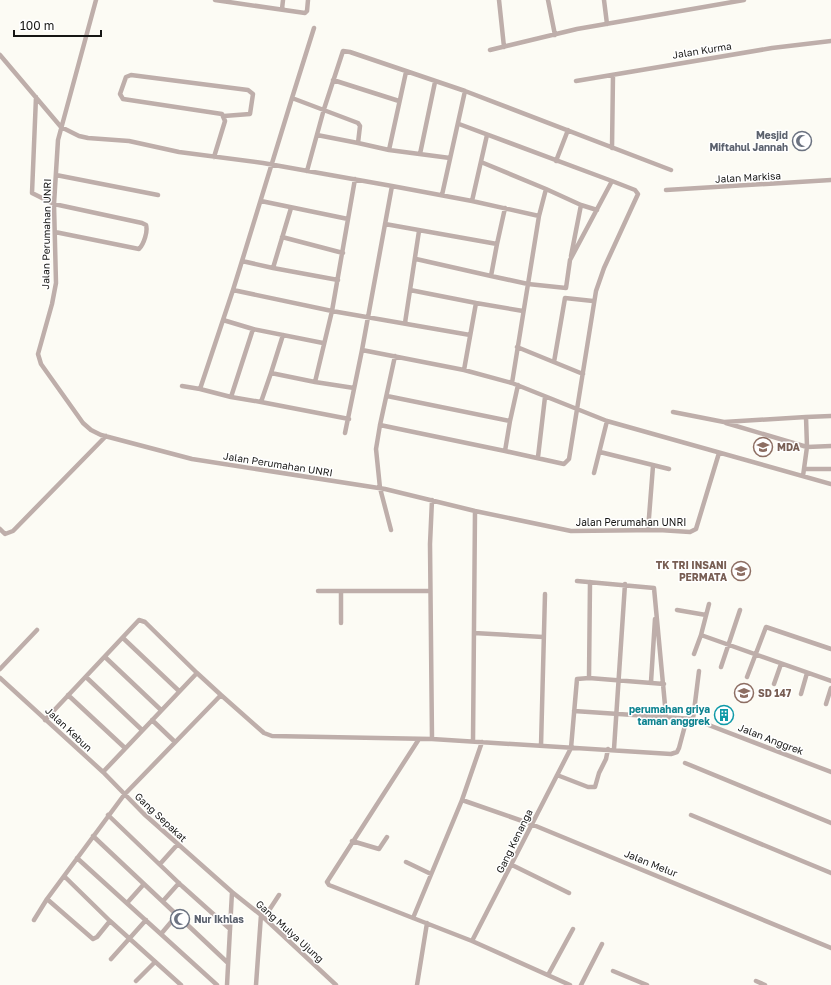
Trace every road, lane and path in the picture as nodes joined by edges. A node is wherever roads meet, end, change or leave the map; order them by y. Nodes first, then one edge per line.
1 (96, 0) edge
2 (215, 0) edge
3 (283, 0) edge
4 (308, 0) edge
5 (499, 0) edge
6 (548, 0) edge
7 (604, 0) edge
8 (744, 0) edge
9 (282, 9) junction
10 (607, 24) junction
11 (314, 28) dead end
12 (555, 35) junction
13 (831, 41) edge
14 (504, 47) junction
15 (490, 50) dead end
16 (0, 55) edge
17 (406, 72) junction
18 (613, 75) junction
19 (333, 80) junction
20 (576, 80) dead end
21 (435, 82) junction
22 (465, 91) junction
23 (36, 97) junction
24 (292, 98) junction
25 (398, 101) junction
26 (324, 109) junction
27 (224, 116) junction
28 (459, 124) junction
29 (61, 127) junction
30 (568, 130) junction
31 (317, 134) junction
32 (487, 135) junction
33 (358, 143) junction
34 (612, 148) junction
35 (389, 150) junction
36 (420, 154) junction
37 (214, 157) junction
38 (450, 158) junction
39 (556, 161) junction
40 (481, 162) junction
41 (272, 165) junction
42 (670, 170) dead end
43 (307, 171) junction
44 (56, 175) junction
45 (355, 179) junction
46 (831, 180) edge
47 (612, 181) junction
48 (392, 186) junction
49 (546, 189) junction
50 (666, 190) dead end
51 (158, 195) dead end
52 (442, 195) junction
53 (261, 201) junction
54 (472, 201) junction
55 (54, 204) junction
56 (581, 205) junction
57 (291, 208) junction
58 (505, 208) junction
59 (598, 210) junction
60 (540, 216) junction
61 (348, 219) junction
62 (385, 224) junction
63 (419, 231) junction
64 (56, 232) junction
65 (282, 237) junction
66 (497, 244) junction
67 (343, 253) junction
68 (416, 259) junction
69 (570, 260) junction
70 (242, 261) junction
71 (273, 268) junction
72 (492, 276) junction
73 (338, 280) junction
74 (528, 284) junction
75 (566, 288) junction
76 (233, 290) junction
77 (410, 290) junction
78 (565, 298) junction
79 (593, 301) junction
80 (476, 303) junction
81 (332, 311) junction
82 (523, 311) junction
83 (368, 317) junction
84 (223, 320) junction
85 (405, 323) junction
86 (253, 329) junction
87 (283, 335) junction
88 (470, 335) junction
89 (323, 343) junction
90 (517, 347) junction
91 (362, 350) junction
92 (395, 356) junction
93 (554, 362) junction
94 (464, 370) junction
95 (271, 373) junction
96 (583, 374) junction
97 (315, 382) junction
98 (512, 383) junction
99 (518, 385) junction
100 (182, 386) dead end
101 (354, 388) junction
102 (200, 389) junction
103 (387, 396) junction
104 (231, 397) junction
105 (545, 397) junction
106 (261, 402) junction
107 (576, 409) junction
108 (673, 412) dead end
109 (831, 416) edge
110 (806, 417) junction
111 (349, 420) junction
112 (510, 421) junction
113 (606, 421) junction
114 (724, 422) junction
115 (380, 425) junction
116 (345, 433) dead end
117 (106, 436) junction
118 (831, 446) edge
119 (807, 447) junction
120 (505, 451) junction
121 (600, 452) junction
122 (719, 453) junction
123 (538, 457) junction
124 (653, 466) junction
125 (668, 469) dead end
126 (804, 469) junction
127 (831, 469) edge
128 (594, 473) dead end
129 (803, 476) junction
130 (831, 484) edge
131 (380, 488) junction
132 (432, 500) junction
133 (475, 511) junction
134 (0, 529) edge
135 (391, 530) dead end
136 (648, 530) junction
137 (577, 581) dead end
138 (590, 582) junction
139 (625, 584) junction
140 (318, 591) dead end
141 (341, 591) junction
142 (430, 591) junction
143 (545, 594) dead end
144 (709, 604) dead end
145 (656, 609) junction
146 (677, 610) dead end
147 (740, 610) dead end
148 (706, 615) junction
149 (341, 623) dead end
150 (37, 630) dead end
151 (474, 633) junction
152 (701, 635) junction
153 (543, 637) junction
154 (123, 638) junction
155 (728, 646) junction
156 (831, 649) edge
157 (694, 654) dead end
158 (754, 655) junction
159 (105, 657) junction
160 (781, 664) junction
161 (721, 667) dead end
162 (0, 669) edge
163 (699, 671) dead end
164 (197, 673) junction
165 (807, 673) junction
166 (86, 677) junction
167 (747, 677) dead end
168 (0, 678) edge
169 (588, 678) junction
170 (618, 680) junction
171 (831, 681) edge
172 (651, 682) junction
173 (664, 684) junction
174 (774, 684) dead end
175 (831, 688) edge
176 (179, 691) junction
177 (801, 694) dead end
178 (68, 695) junction
179 (221, 695) junction
180 (826, 704) dead end
181 (161, 710) junction
182 (574, 711) junction
183 (617, 713) junction
184 (666, 716) junction
185 (687, 718) junction
186 (693, 719) junction
187 (45, 720) junction
188 (152, 720) junction
189 (142, 730) junction
190 (419, 739) junction
191 (432, 739) junction
192 (473, 741) junction
193 (175, 742) junction
194 (482, 742) junction
195 (541, 746) junction
196 (125, 748) junction
197 (571, 748) junction
198 (608, 749) junction
199 (614, 749) junction
200 (685, 763) dead end
201 (103, 772) junction
202 (831, 772) edge
203 (558, 775) junction
204 (124, 795) junction
205 (462, 800) junction
206 (108, 815) junction
207 (691, 815) dead end
208 (831, 823) edge
209 (532, 824) junction
210 (93, 836) junction
211 (387, 837) dead end
212 (352, 841) junction
213 (177, 845) junction
214 (77, 858) junction
215 (406, 862) dead end
216 (160, 864) junction
217 (512, 865) junction
218 (831, 873) edge
219 (431, 874) junction
220 (64, 876) junction
221 (179, 883) junction
222 (144, 884) junction
223 (232, 892) junction
224 (569, 893) dead end
225 (279, 895) dead end
226 (47, 899) junction
227 (162, 902) junction
228 (127, 903) junction
229 (178, 915) junction
230 (262, 917) junction
231 (413, 918) junction
232 (34, 920) dead end
233 (146, 920) junction
234 (110, 921) junction
235 (426, 923) junction
236 (230, 929) junction
237 (573, 929) dead end
238 (161, 934) junction
239 (130, 938) junction
240 (472, 941) junction
241 (602, 944) dead end
242 (831, 948) edge
243 (111, 959) dead end
244 (155, 962) junction
245 (228, 963) junction
246 (613, 971) dead end
247 (548, 976) junction
248 (136, 981) dead end
249 (756, 981) dead end
250 (564, 984) edge
251 (181, 985) edge
252 (217, 985) edge
253 (227, 985) edge
254 (256, 985) edge
255 (336, 985) edge
256 (418, 985) edge
257 (570, 985) edge
258 (581, 985) edge
259 (647, 985) edge
260 (765, 985) edge

1 - 29 street, Jalan Perumahan UNRI
2 - 9 street
3 - 9 street
4 - 9 street
5 - 14 street
6 - 12 street
7 - 10 street
8 - 10 street
10 - 12 street
11 - 24 street
12 - 14 street
13 - 18 street, Jalan Kurma
14 - 15 street
16 - 23 street
17 - 19 street
17 - 21 street
17 - 25 street
18 - 20 street, Jalan Kurma
18 - 34 street
19 - 25 street
19 - 26 street
21 - 22 street
21 - 36 street
22 - 28 street
22 - 30 street
23 - 29 street
23 - 55 street
24 - 26 street
24 - 41 street
25 - 35 street
26 - 31 street
26 - 33 street
27 - 27 street
27 - 37 street
28 - 32 street
28 - 38 street
29 - 37 street
29 - 44 street, Jalan Perumahan UNRI
30 - 34 street
30 - 39 street
31 - 33 street
31 - 43 street
32 - 39 street
32 - 40 street
33 - 35 street
34 - 42 street
35 - 36 street
36 - 38 street
37 - 41 street
38 - 52 street
39 - 47 street
40 - 49 street
40 - 54 street
41 - 43 street
41 - 53 street
43 - 45 street
44 - 51 street
44 - 55 street, Jalan Perumahan UNRI
45 - 48 street
45 - 61 street
46 - 50 street, Jalan Markisa
47 - 59 street
47 - 79 street
48 - 52 street
48 - 62 street
49 - 56 street
49 - 60 street
52 - 54 street
53 - 57 street
53 - 70 street
54 - 58 street
55 - 64 street, Jalan Perumahan UNRI
55 - 64 street
56 - 59 street
56 - 69 street
57 - 61 street
57 - 65 street
58 - 60 street
58 - 66 street
59 - 69 street
60 - 74 street
61 - 67 street
62 - 63 street
62 - 83 street
63 - 66 street
63 - 68 street
64 - 117 street, Jalan Perumahan UNRI
65 - 67 street
65 - 71 street
66 - 72 street
67 - 73 street
68 - 72 street
68 - 77 street
69 - 75 street
70 - 71 street
70 - 76 street
71 - 73 street
72 - 74 street
73 - 81 street
74 - 75 street
74 - 82 street
75 - 78 street
76 - 81 street
76 - 84 street
77 - 80 street
77 - 85 street
78 - 79 street
78 - 93 street
79 - 96 street
80 - 82 street
80 - 88 street
81 - 83 street
81 - 89 street
82 - 90 street
83 - 85 street
83 - 91 street
84 - 86 street
84 - 102 street
85 - 88 street
86 - 87 street
86 - 104 street
87 - 89 street
87 - 95 street
88 - 94 street
89 - 97 street
90 - 93 street
90 - 98 street
91 - 92 street
91 - 101 street
92 - 94 street
92 - 103 street
93 - 96 street
94 - 98 street
95 - 97 street
95 - 106 street
96 - 107 street
97 - 101 street
98 - 99 street
99 - 105 street
99 - 112 street
100 - 102 street
101 - 111 street
102 - 104 street
103 - 112 street
103 - 115 street
104 - 106 street
105 - 107 street
105 - 123 street
106 - 111 street
107 - 113 street
107 - 123 street
108 - 114 street
109 - 110 street
110 - 114 street
110 - 119 street
111 - 116 street
112 - 120 street
113 - 121 street
113 - 122 street
114 - 119 street
115 - 120 street
115 - 131 street
117 - 131 street, Jalan Perumahan UNRI
117 - 134 street
118 - 119 street
119 - 126 street
120 - 123 street
121 - 124 street
121 - 128 street
122 - 129 street
122 - 136 street, Jalan Perumahan UNRI
124 - 125 street
124 - 136 street
126 - 127 street
126 - 129 street
129 - 130 street
131 - 132 street, Jalan Perumahan UNRI
131 - 135 street
132 - 133 street, Jalan Perumahan UNRI
132 - 142 street
133 - 136 street, Jalan Perumahan UNRI
133 - 151 street
137 - 138 street
138 - 139 street
138 - 169 street
139 - 145 street
139 - 170 street
140 - 141 street
141 - 142 street
141 - 149 street
142 - 191 street
143 - 153 street
144 - 148 street
145 - 172 street
145 - 173 street
146 - 148 street
147 - 155 street
148 - 152 street
150 - 162 street
151 - 153 street
151 - 192 street
152 - 155 street
152 - 157 street
153 - 195 street
154 - 159 street
154 - 164 street
154 - 176 street
155 - 158 street
155 - 161 street
156 - 158 street
158 - 160 street
158 - 167 street
159 - 166 street
159 - 181 street
160 - 165 street
160 - 174 street
163 - 186 street
164 - 176 street
164 - 179 street
165 - 171 street
165 - 177 street
166 - 178 street
166 - 189 street
168 - 187 street, Jalan Kebun
169 - 170 street
169 - 182 street
170 - 172 street
170 - 183 street
172 - 173 street
173 - 184 street
175 - 180 street
176 - 181 street
178 - 187 street
178 - 196 street
179 - 190 street
179 - 193 street
181 - 188 street
182 - 183 street, Jalan Anggrek
182 - 197 street
183 - 184 street, Jalan Anggrek
183 - 199 street
184 - 185 street, Jalan Anggrek
185 - 186 street, Jalan Anggrek
185 - 199 street
186 - 202 street, Jalan Anggrek
187 - 201 street, Jalan Kebun
188 - 189 street
188 - 193 street
189 - 196 street
190 - 191 street
190 - 212 street
191 - 192 street
192 - 194 street
193 - 204 street
194 - 195 street
194 - 205 street
195 - 197 street
196 - 201 street
197 - 198 street
197 - 203 street, Gang Kenanga
198 - 199 street
198 - 203 street
200 - 208 street
201 - 204 street, Jalan Kebun
203 - 209 street, Gang Kenanga
204 - 206 street, Gang Sepakat
204 - 213 street, Gang Sepakat
205 - 209 street, Jalan Melur
205 - 219 street
206 - 210 street, Gang Sepakat
206 - 216 street
207 - 218 street
209 - 217 street, Gang Kenanga
209 - 242 street, Jalan Melur
210 - 214 street, Gang Sepakat
210 - 222 street
211 - 212 street
212 - 231 street
213 - 216 street
213 - 223 street, Gang Sepakat
214 - 220 street, Gang Sepakat
214 - 228 street
215 - 219 street
216 - 221 street
217 - 224 street
217 - 240 street, Gang Kenanga
219 - 231 street
220 - 226 street, Gang Sepakat
220 - 234 street
221 - 227 street
221 - 236 street
222 - 227 street
222 - 228 street
223 - 230 street, Gang Mulya Ujung
223 - 236 street
225 - 230 street
226 - 232 street, Gang Sepakat
226 - 234 street
227 - 229 street
228 - 233 street
229 - 238 street
229 - 245 street
230 - 254 street
230 - 255 street, Gang Mulya Ujung
231 - 235 street
233 - 238 street
233 - 239 street
234 - 239 street
235 - 240 street
235 - 256 street
236 - 245 street
237 - 247 street
238 - 252 street
239 - 243 street
239 - 244 street
240 - 247 street
241 - 258 street
244 - 248 street
244 - 251 street
245 - 253 street
246 - 259 street
247 - 250 street
249 - 260 street
250 - 257 street

